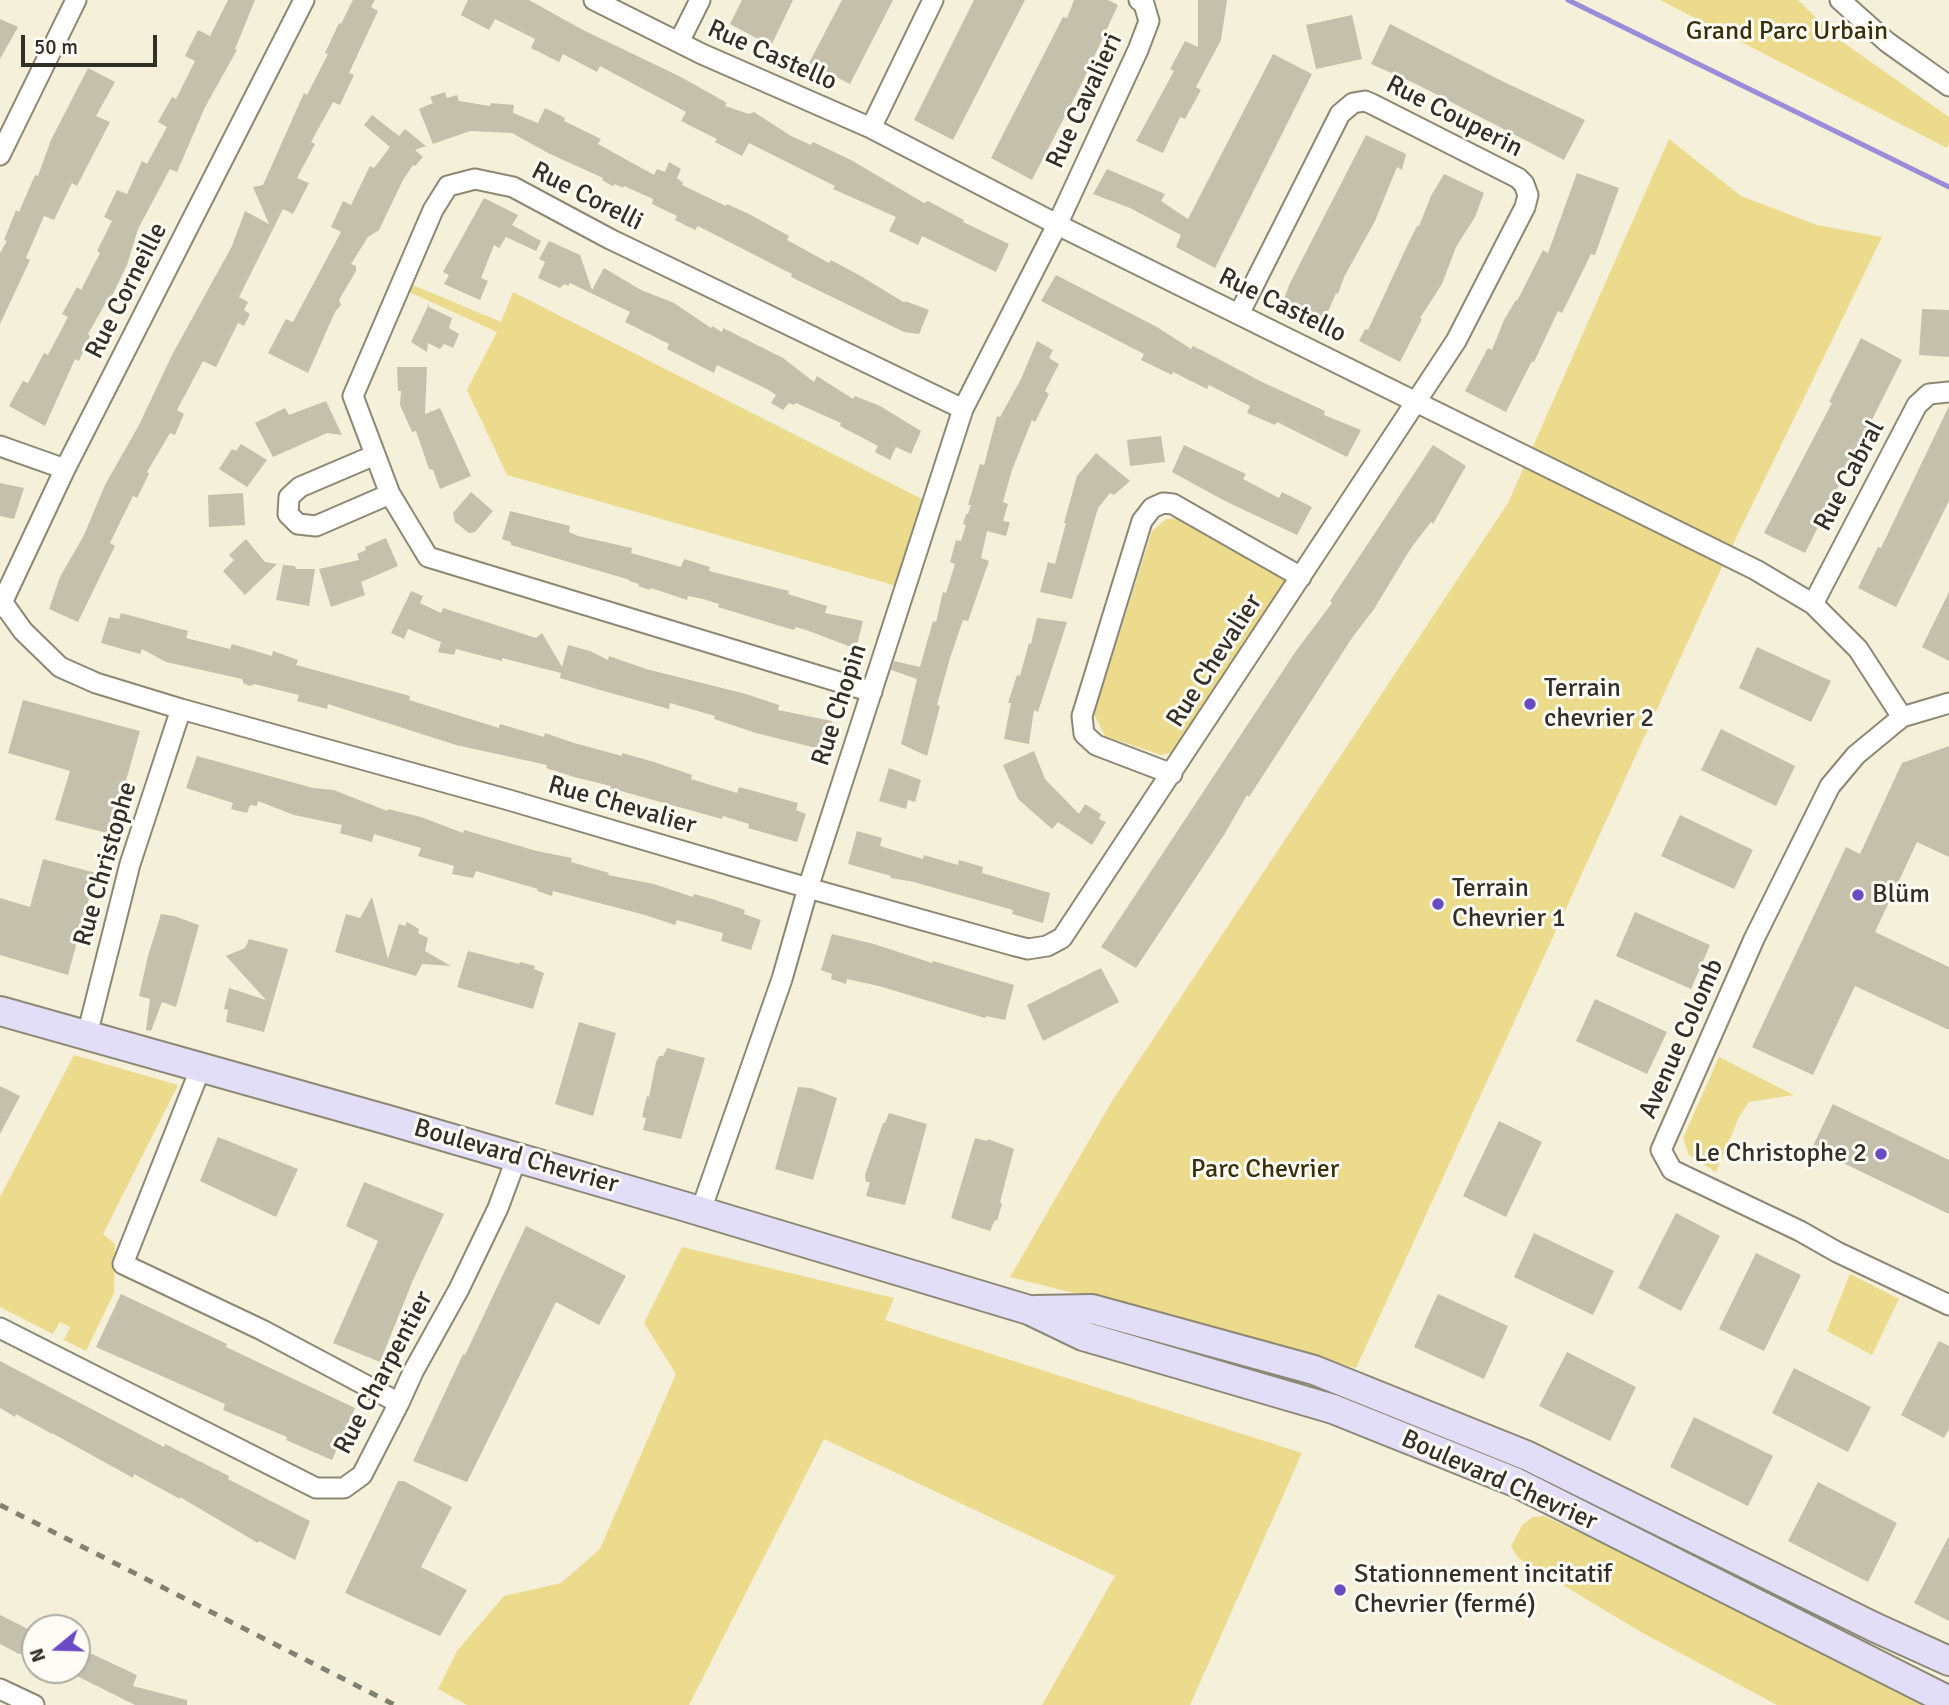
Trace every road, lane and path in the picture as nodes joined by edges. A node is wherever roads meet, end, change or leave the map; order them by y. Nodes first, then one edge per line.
1 (76, 0) edge
2 (304, 0) edge
3 (594, 0) edge
4 (700, 0) edge
5 (933, 0) edge
6 (1139, 0) edge
7 (1840, 0) edge
8 (679, 42) junction
9 (1949, 86) edge
10 (871, 128) junction
11 (0, 155) edge
12 (1057, 225) junction
13 (1240, 314) junction
14 (1949, 392) edge
15 (1415, 401) junction
16 (963, 409) junction
17 (0, 446) edge
18 (376, 455) junction
19 (65, 469) junction
20 (390, 494) junction
21 (1301, 577) junction
22 (1813, 604) junction
23 (2, 605) edge
24 (872, 692) junction
25 (1949, 703) edge
26 (181, 709) junction
27 (1902, 717) junction
28 (1172, 774) junction
29 (808, 888) junction
30 (0, 1011) edge
31 (87, 1035) junction
32 (201, 1067) junction
33 (517, 1157) junction
34 (700, 1213) junction
35 (1949, 1305) edge
36 (1029, 1310) junction
37 (0, 1328) edge
38 (399, 1403) junction
39 (1949, 1661) edge
40 (0, 1689) edge
41 (1949, 1701) edge
42 (34, 1705) edge

1 - 11 street
2 - 19 street, Rue Corneille
3 - 8 street, Rue Castello
4 - 8 street
5 - 10 street
6 - 12 street, Rue Cavalieri
7 - 9 street
8 - 10 street, Rue Castello
10 - 12 street, Rue Castello
12 - 13 street, Rue Castello
12 - 16 street, Rue Chopin
13 - 15 street, Rue Castello
13 - 15 street, Rue Couperin
14 - 22 street, Rue Cabral
15 - 21 street, Rue Chevalier
15 - 22 street, Rue Castello
16 - 18 street, Rue Corelli
16 - 24 street, Rue Chopin
17 - 19 street
18 - 20 street, Rue Corelli
18 - 20 street
19 - 23 street, Rue Corneille
20 - 24 street, Rue Corelli
21 - 28 street, Rue Chevalier
21 - 28 street, Rue Chevalier
22 - 27 street, Rue Castello
23 - 26 street, Rue Chevalier
24 - 29 street, Rue Chopin
25 - 27 street, Avenue Colomb
26 - 29 street, Rue Chevalier
26 - 31 street, Rue Christophe
27 - 35 street, Avenue Colomb
28 - 29 street, Rue Chevalier
29 - 34 street, Rue Chopin
30 - 31 street, Boulevard Chevrier
31 - 32 street, Boulevard Chevrier
32 - 33 street, Boulevard Chevrier
32 - 38 street
33 - 34 street, Boulevard Chevrier
33 - 38 street, Rue Charpentier
34 - 36 street, Boulevard Chevrier
36 - 39 street, Boulevard Chevrier
36 - 41 street, Boulevard Chevrier
37 - 38 street, Rue Charpentier
40 - 42 street

